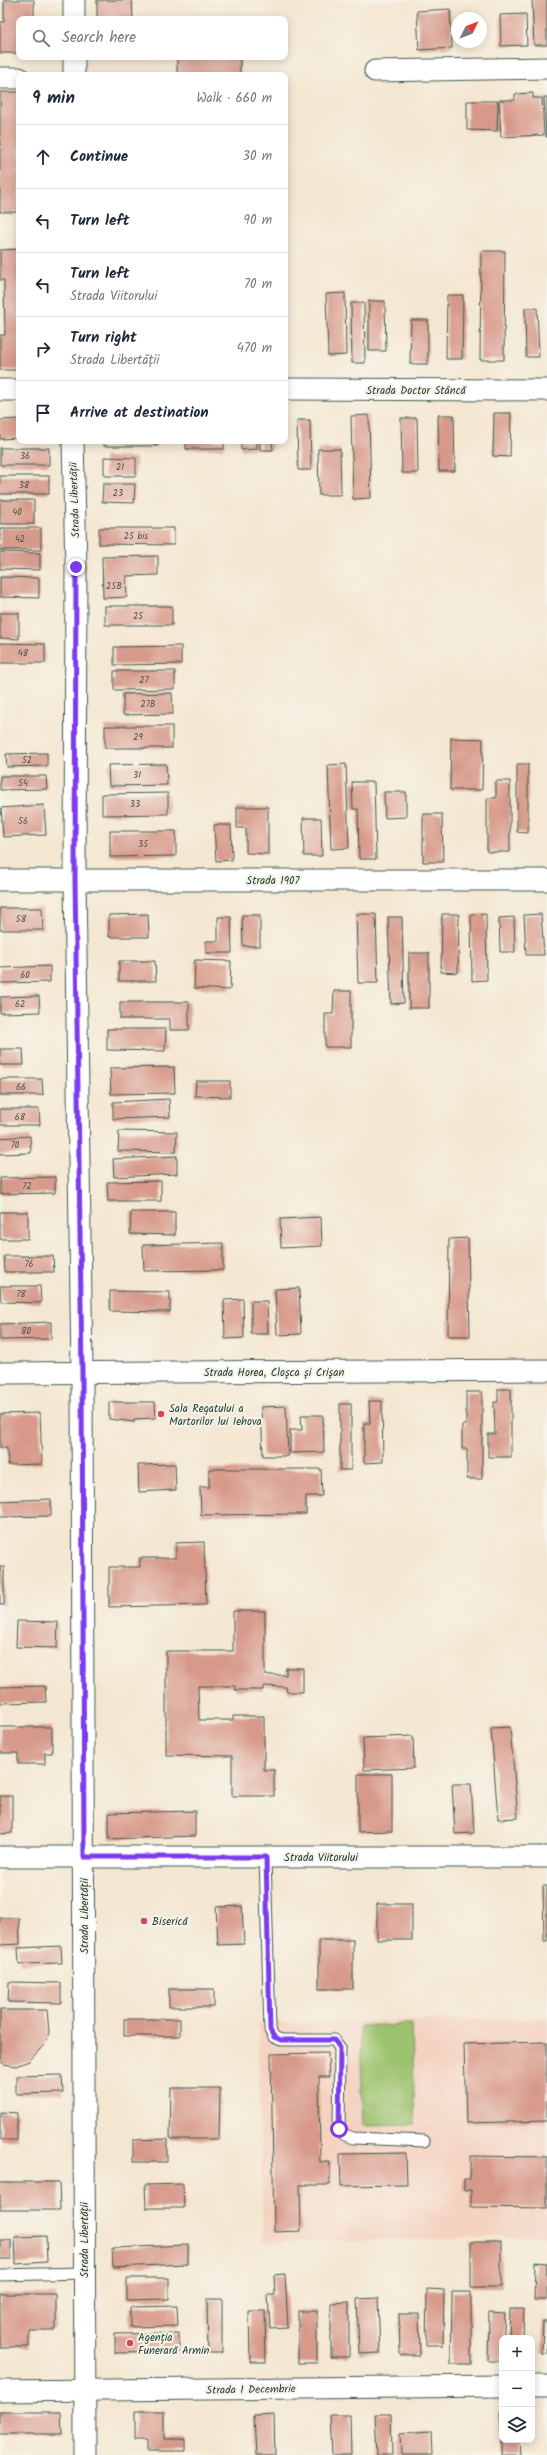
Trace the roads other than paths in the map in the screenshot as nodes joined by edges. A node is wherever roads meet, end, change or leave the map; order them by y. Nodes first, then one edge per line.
1 (74, 0) edge
2 (74, 16) edge
3 (74, 60) edge
4 (547, 68) edge
5 (375, 71) dead end
6 (74, 72) edge
7 (0, 78) edge
8 (16, 78) edge
9 (288, 389) edge
10 (0, 390) edge
11 (16, 390) edge
12 (547, 390) edge
13 (73, 444) edge
14 (0, 880) edge
15 (75, 880) junction
16 (547, 880) edge
17 (547, 1370) edge
18 (0, 1373) edge
19 (82, 1373) junction
20 (0, 1857) edge
21 (84, 1857) junction
22 (266, 1857) junction
23 (547, 1857) edge
24 (424, 2141) dead end
25 (84, 2273) junction
26 (0, 2275) edge
27 (499, 2386) edge
28 (535, 2386) edge
29 (547, 2386) edge
30 (85, 2390) junction
31 (0, 2391) edge
32 (85, 2455) edge

1 - 2 street
3 - 6 street
4 - 5 street
7 - 8 street
9 - 12 street, Strada Doctor Stâncă
10 - 11 street
13 - 15 street, Strada Libertății
14 - 15 street, Strada 1907
15 - 16 street, Strada 1907
15 - 19 street, Strada Libertății
17 - 19 street, Strada Horea, Cloşca şi Crişan
18 - 19 street, Strada Horea, Cloşca şi Crişan
19 - 21 street, Strada Libertății
20 - 21 street, Strada Viitorului
21 - 22 street, Strada Viitorului
21 - 25 street, Strada Libertății
22 - 23 street, Strada Viitorului
22 - 24 lane
25 - 26 lane
25 - 30 street, Strada Libertății
27 - 30 street, Strada 1 Decembrie
28 - 29 street
30 - 31 street, Strada 1 Decembrie
30 - 32 street, Strada Libertății

